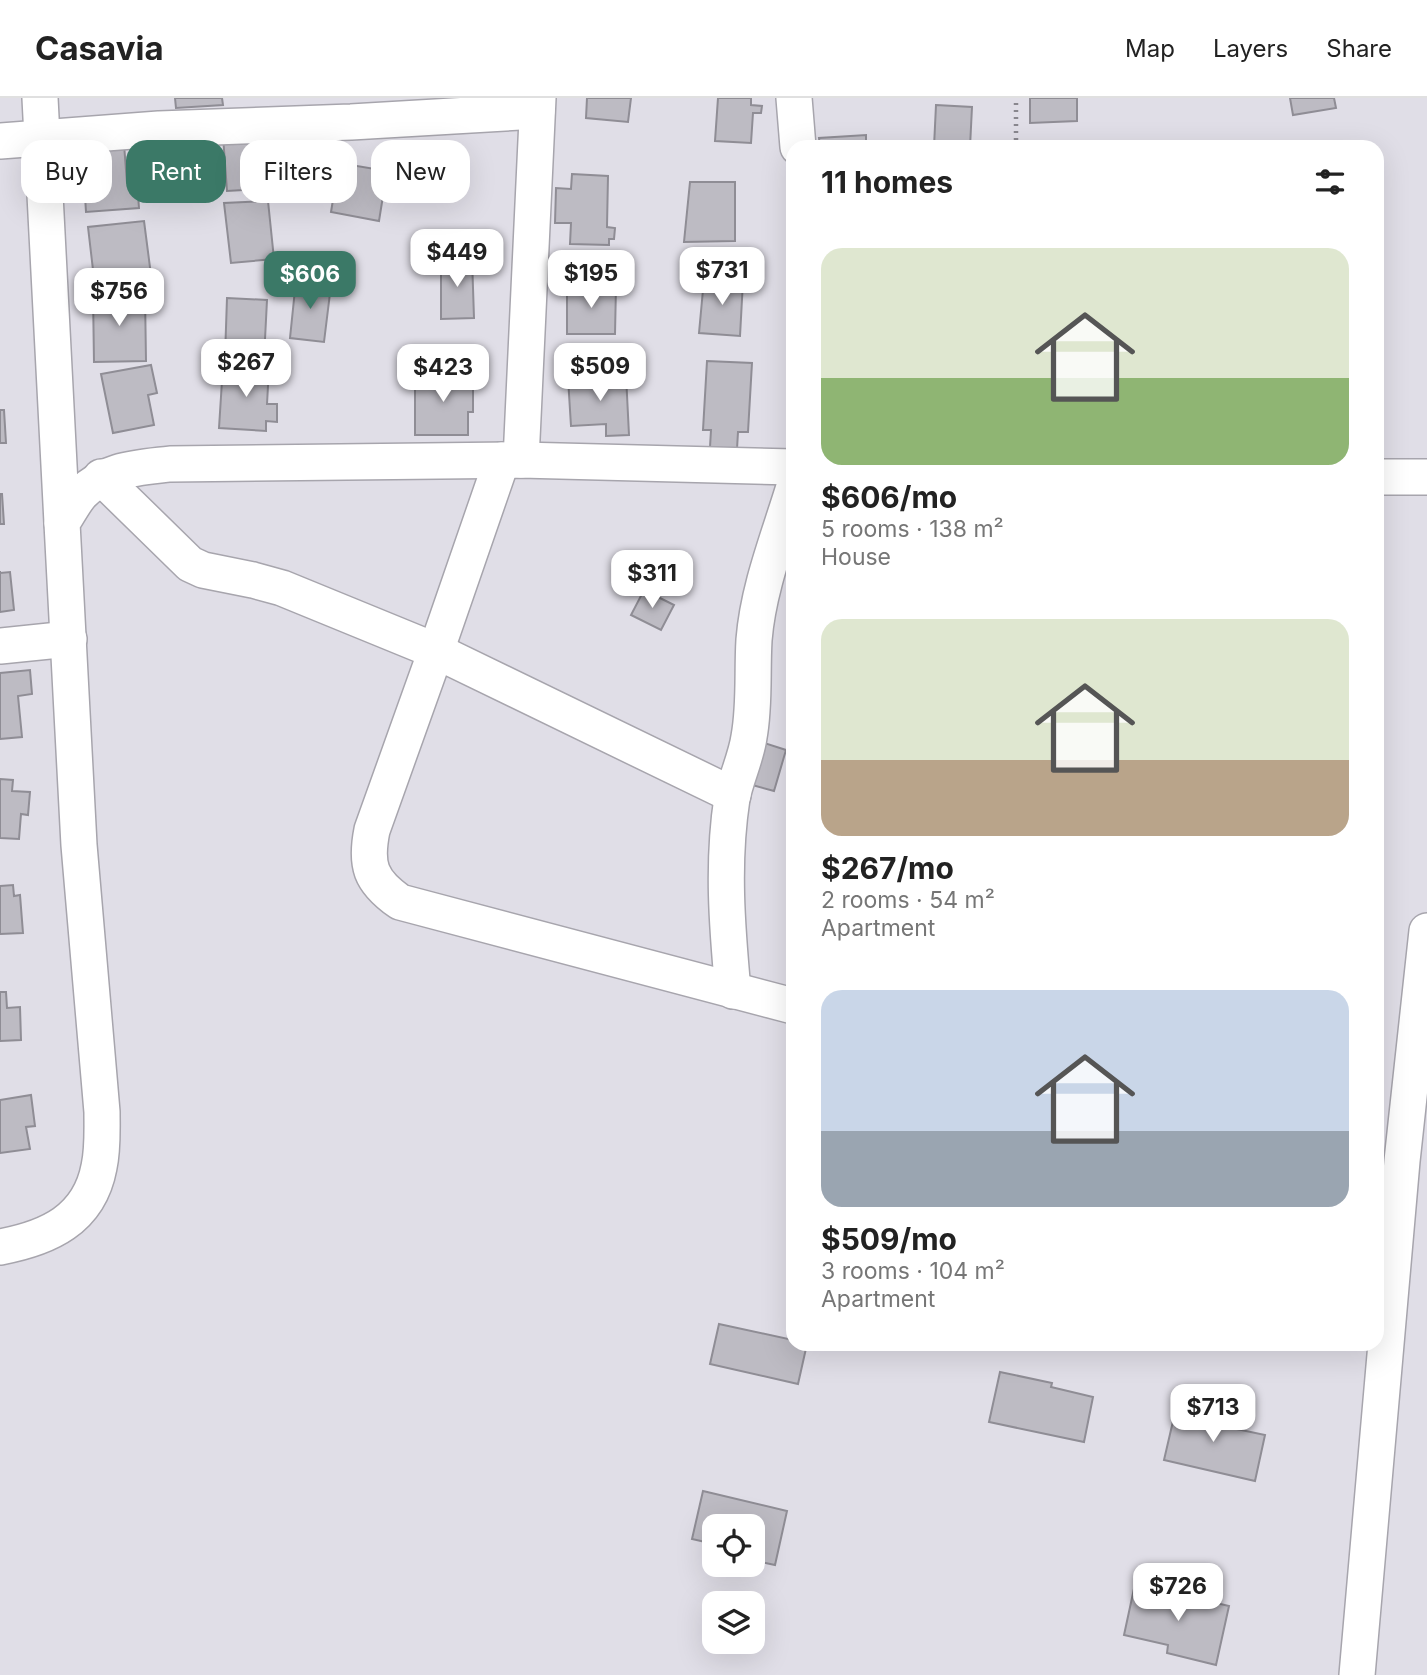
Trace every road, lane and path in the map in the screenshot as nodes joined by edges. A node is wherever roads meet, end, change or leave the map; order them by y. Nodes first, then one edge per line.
1 (40, 98) edge
2 (794, 98) edge
3 (1016, 98) edge
4 (538, 104) edge
5 (42, 138) junction
6 (797, 140) edge
7 (1016, 140) edge
8 (0, 141) edge
9 (511, 460) junction
10 (786, 467) edge
11 (101, 477) junction
12 (1384, 477) edge
13 (1427, 477) edge
14 (786, 514) edge
15 (62, 523) junction
16 (69, 639) junction
17 (0, 646) edge
18 (436, 651) junction
19 (733, 795) junction
20 (1427, 931) edge
21 (733, 991) junction
22 (786, 1004) edge
23 (1390, 1158) edge
24 (0, 1247) edge
25 (1384, 1252) edge
26 (1378, 1351) edge
27 (1357, 1675) edge

1 - 5 street
2 - 6 street
3 - 7 path
4 - 5 street
4 - 9 street
5 - 8 street
5 - 15 street
9 - 10 street
9 - 11 street
9 - 18 street
11 - 15 street
11 - 18 street
12 - 13 street
14 - 19 street
15 - 16 street
16 - 17 street
16 - 24 street
18 - 19 street
18 - 21 street
19 - 21 street
20 - 23 street
21 - 22 street
23 - 25 street
26 - 27 street

